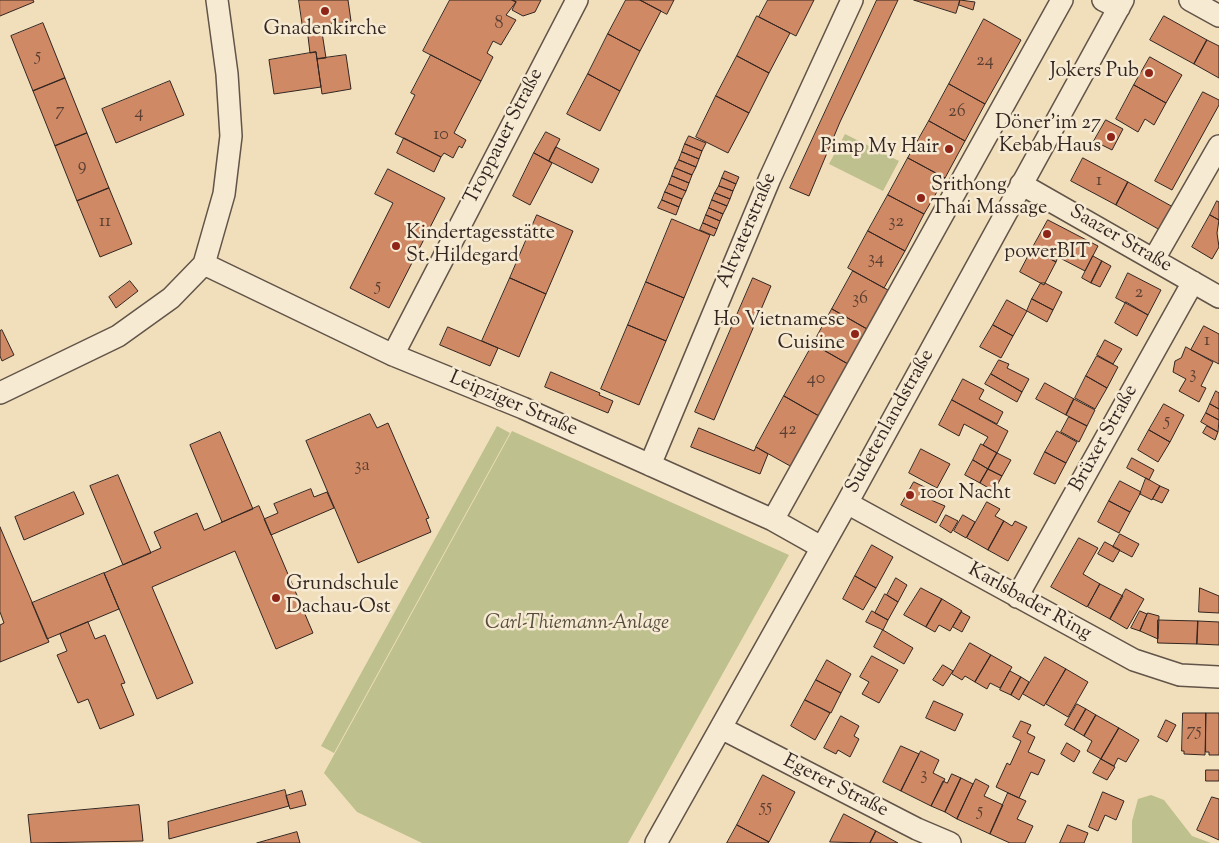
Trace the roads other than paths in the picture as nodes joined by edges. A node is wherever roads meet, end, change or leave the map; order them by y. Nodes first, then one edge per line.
1 (217, 0) edge
2 (577, 0) edge
3 (852, 0) edge
4 (1062, 0) edge
5 (1190, 0) edge
6 (1115, 3) edge
7 (1219, 16) edge
8 (1219, 146) edge
9 (1021, 184) junction
10 (1154, 259) junction
11 (204, 264) junction
12 (1192, 282) junction
13 (1219, 297) edge
14 (393, 355) junction
15 (0, 393) edge
16 (650, 465) junction
17 (847, 503) junction
18 (773, 520) junction
19 (821, 547) junction
20 (1017, 597) junction
21 (1219, 677) edge
22 (721, 728) junction
23 (656, 843) edge
24 (950, 843) edge

1 - 11 street
2 - 14 street, Troppauer Straße
3 - 16 street, Altvaterstraße
4 - 18 street
5 - 7 street
6 - 9 street, Sudetenlandstraße
8 - 10 street
9 - 10 street, Saazer Straße
9 - 17 street, Sudetenlandstraße
10 - 12 street, Saazer Straße
11 - 14 street, Leipziger Straße
11 - 15 street
12 - 13 street, Saazer Straße
12 - 20 street, Brüxer Straße
14 - 16 street, Leipziger Straße
16 - 18 street, Leipziger Straße
17 - 19 street, Sudetenlandstraße
17 - 20 street, Karlsbader Ring
18 - 19 street, Leipziger Straße
19 - 22 street, Sudetenlandstraße
20 - 21 street, Karlsbader Ring
22 - 23 street, Sudetenlandstraße
22 - 24 street, Egerer Straße

